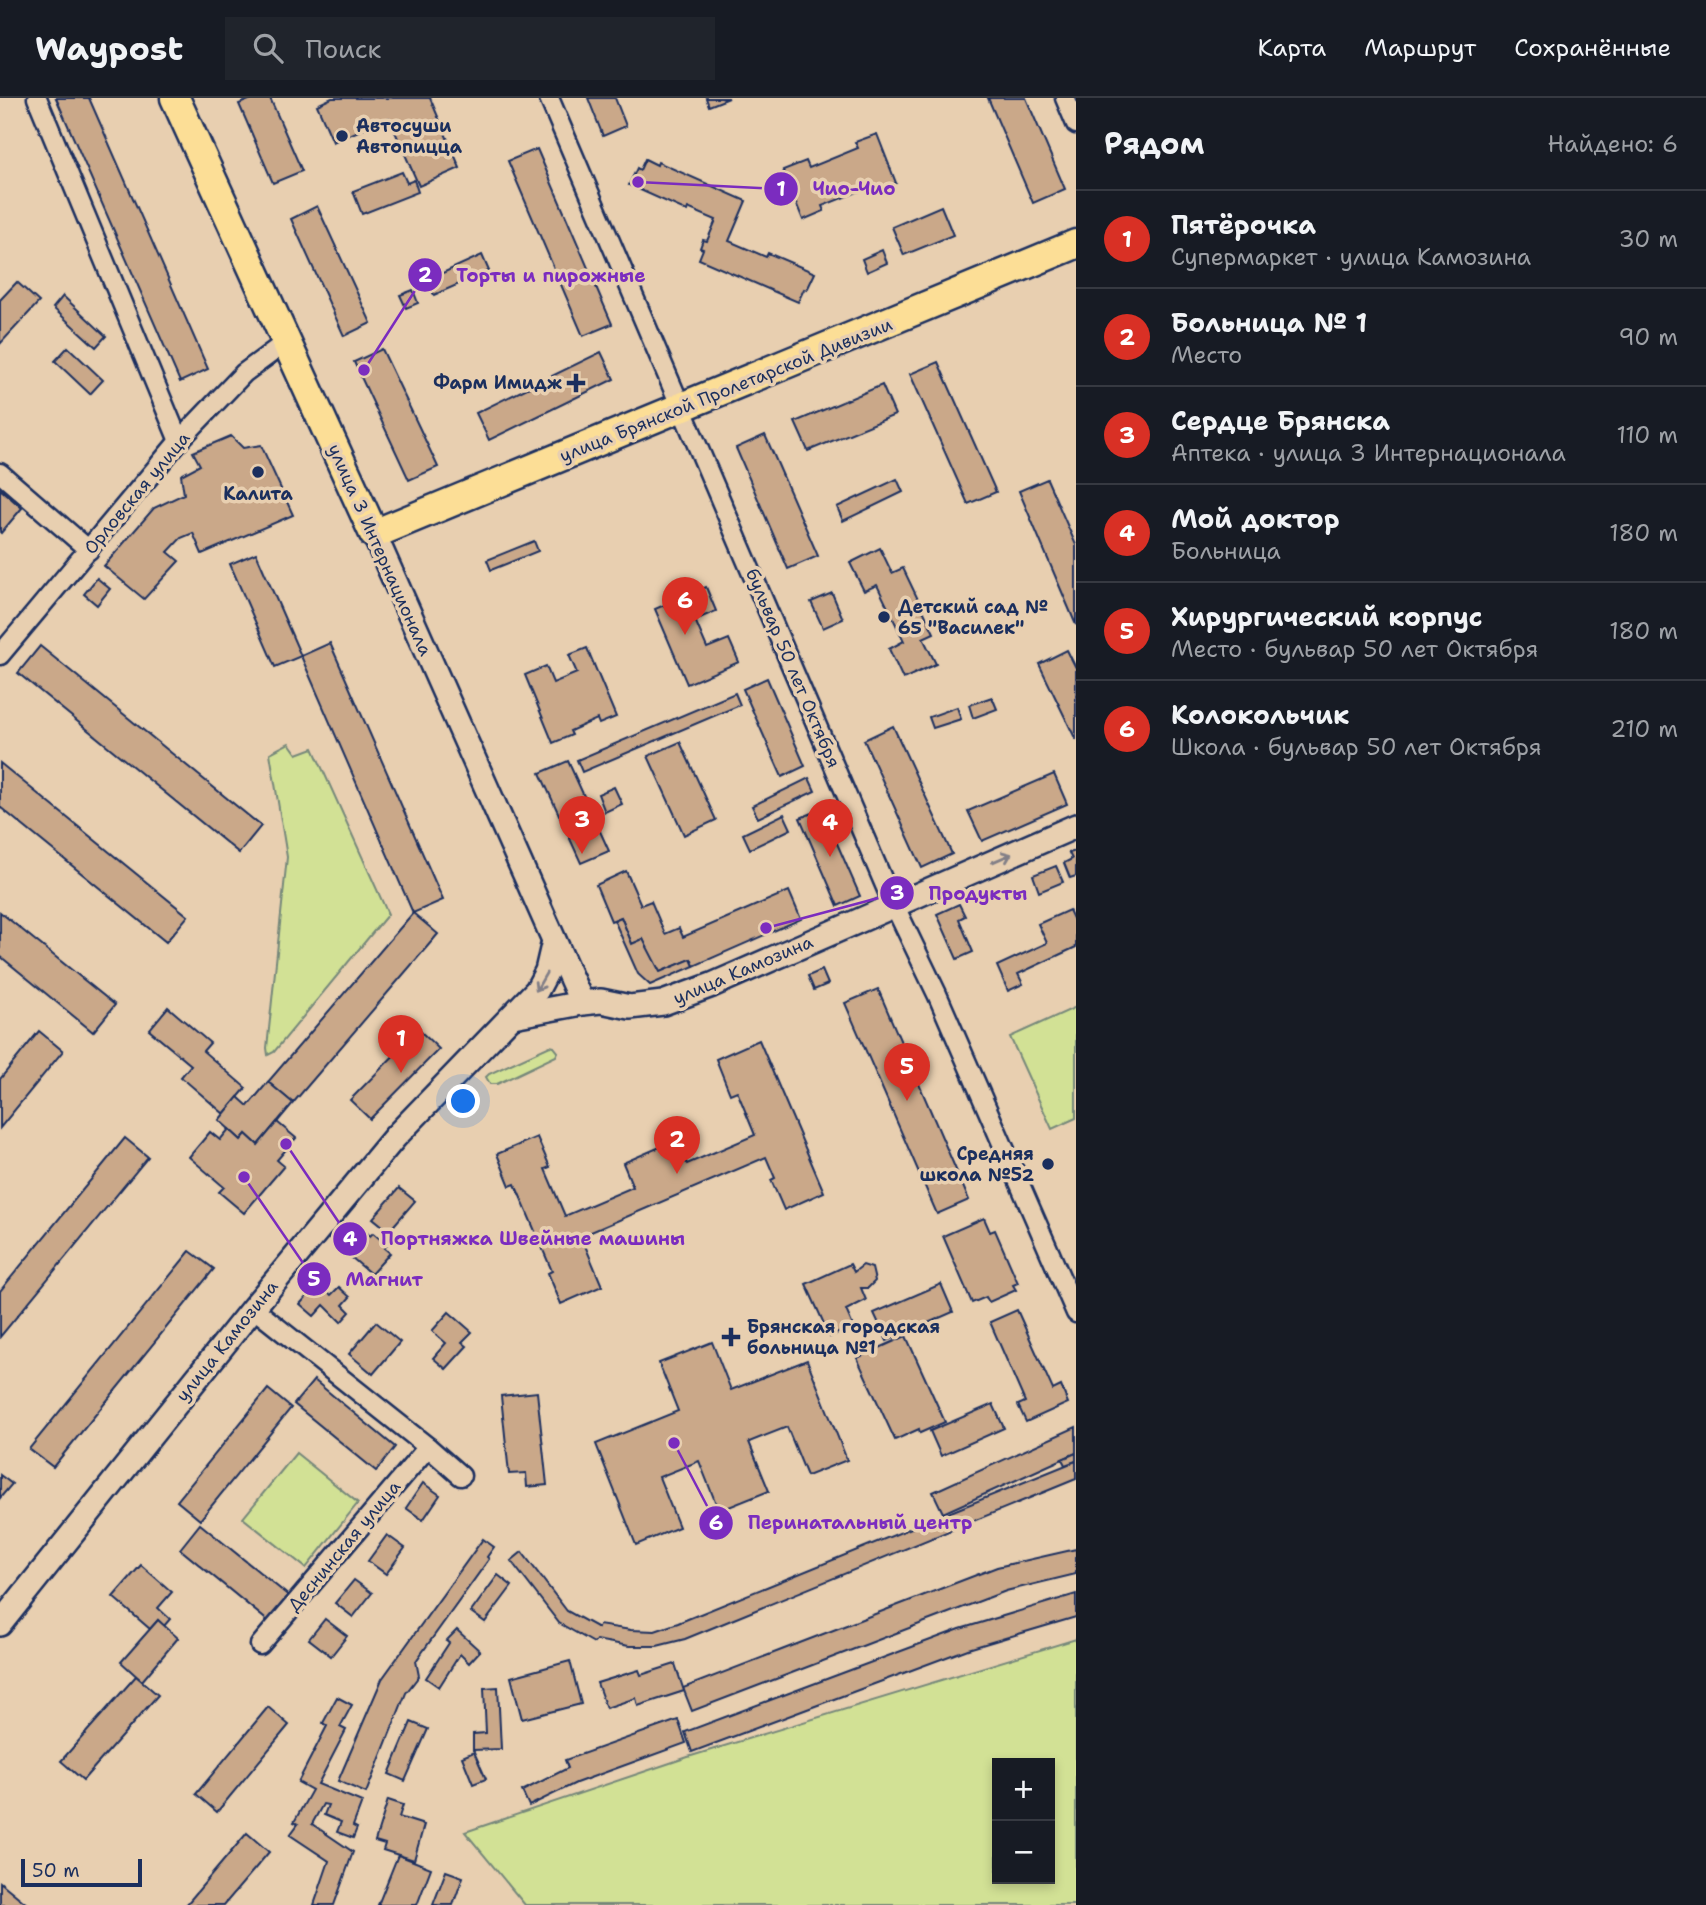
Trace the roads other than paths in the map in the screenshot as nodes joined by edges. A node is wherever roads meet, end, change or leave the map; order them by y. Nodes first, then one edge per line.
1 (37, 98) edge
2 (175, 98) edge
3 (549, 98) edge
4 (1065, 98) edge
5 (1076, 124) edge
6 (1076, 244) edge
7 (286, 342) junction
8 (682, 408) junction
9 (179, 442) junction
10 (0, 473) edge
11 (374, 534) junction
12 (89, 550) junction
13 (0, 655) edge
14 (1076, 826) edge
15 (894, 904) junction
16 (554, 941) junction
17 (582, 1003) junction
18 (513, 1016) junction
19 (253, 1308) junction
20 (1076, 1313) edge
21 (428, 1447) junction
22 (461, 1476) dead end
23 (0, 1625) edge
24 (260, 1645) dead end

1 - 9 street
2 - 7 main road, улица 3 Интернационала
3 - 8 street, бульвар 50 лет Октября
4 - 5 street
6 - 8 main road, улица Брянской Пролетарской Дивизии
7 - 9 street, Орловская улица
7 - 11 main road, улица 3 Интернационала
8 - 11 main road, улица Брянской Пролетарской Дивизии
8 - 15 street, бульвар 50 лет Октября
9 - 12 street, Орловская улица
10 - 12 street
11 - 16 street, улица 3 Интернационала
12 - 13 street, Орловская улица
15 -> 14 street, улица Камозина
15 - 17 street, улица Камозина
15 - 20 street, бульвар 50 лет Октября
16 - 17 street, улица 3 Интернационала
16 -> 18 street
17 - 18 street, улица Камозина
18 - 19 street, улица Камозина
19 - 21 street
19 - 23 street, улица Камозина
21 - 22 street
21 - 24 street, Деснинская улица

